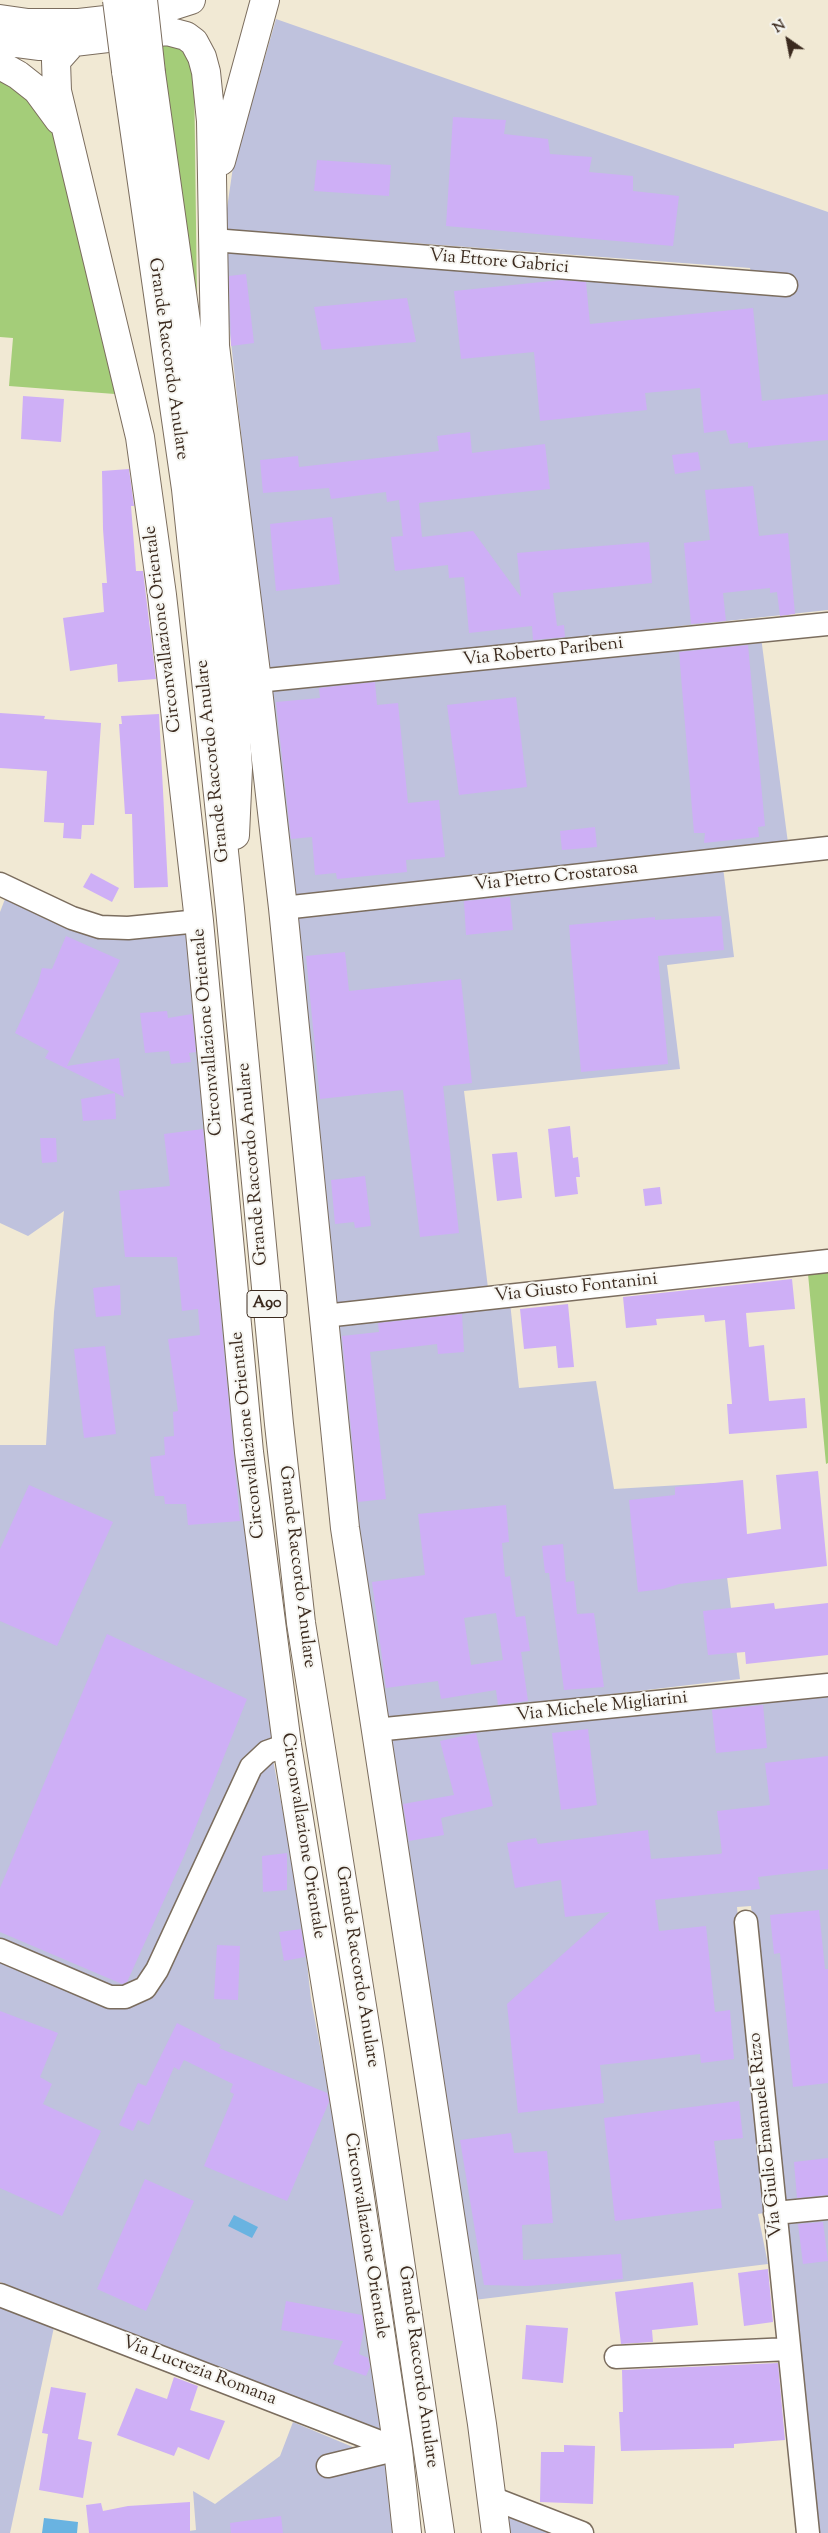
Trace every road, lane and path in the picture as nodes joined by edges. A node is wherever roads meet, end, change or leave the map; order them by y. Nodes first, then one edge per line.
1 (116, 0) edge
2 (142, 0) edge
3 (191, 0) edge
4 (265, 0) edge
5 (0, 19) edge
6 (0, 42) edge
7 (72, 42) junction
8 (0, 65) edge
9 (139, 72) junction
10 (65, 130) junction
11 (212, 196) junction
12 (213, 240) junction
13 (786, 286) dead end
14 (828, 624) edge
15 (258, 681) junction
16 (828, 848) edge
17 (0, 884) edge
18 (283, 908) junction
19 (199, 921) junction
20 (828, 1261) edge
21 (324, 1316) junction
22 (828, 1686) edge
23 (375, 1730) junction
24 (287, 1745) junction
25 (746, 1922) dead end
26 (0, 1950) edge
27 (828, 2208) edge
28 (776, 2214) junction
29 (0, 2295) edge
30 (789, 2349) junction
31 (616, 2357) dead end
32 (398, 2449) junction
33 (328, 2466) dead end
34 (492, 2498) junction
35 (407, 2533) edge
36 (440, 2533) edge
37 (496, 2533) edge
38 (582, 2533) edge
39 (808, 2533) edge

1 - 9 main road, Grande Raccordo Anulare / A90, bridge
2 - 9 main road, bridge
3 - 5 main road
4 - 11 main road
6 - 7 main road
7 - 10 main road, Circonvallazione Orientale
7 - 11 main road
8 - 10 main road
9 - 36 main road, Grande Raccordo Anulare / A90
10 - 19 main road, Circonvallazione Orientale
11 - 12 main road
12 - 13 street, Via Ettore Gabrici
12 - 15 main road
14 - 15 street, Via Roberto Paribeni
15 - 18 main road
16 - 18 street, Via Pietro Crostarosa
17 - 19 street
18 - 21 main road
19 - 24 main road, Circonvallazione Orientale
20 - 21 street, Via Giusto Fontanini
21 - 23 main road
22 - 23 street, Via Michele Migliarini
23 - 34 main road
24 - 26 street
24 - 32 main road, Circonvallazione Orientale
25 - 28 street, Via Giulio Emanuele Rizzo
27 - 28 street
28 - 30 street, Via Giulio Emanuele Rizzo
29 - 32 street, Via Lucrezia Romana
30 - 31 street
30 - 39 street, Via Giulio Emanuele Rizzo
32 - 33 street
32 - 35 main road, Circonvallazione Orientale
34 - 37 main road
34 - 38 street

